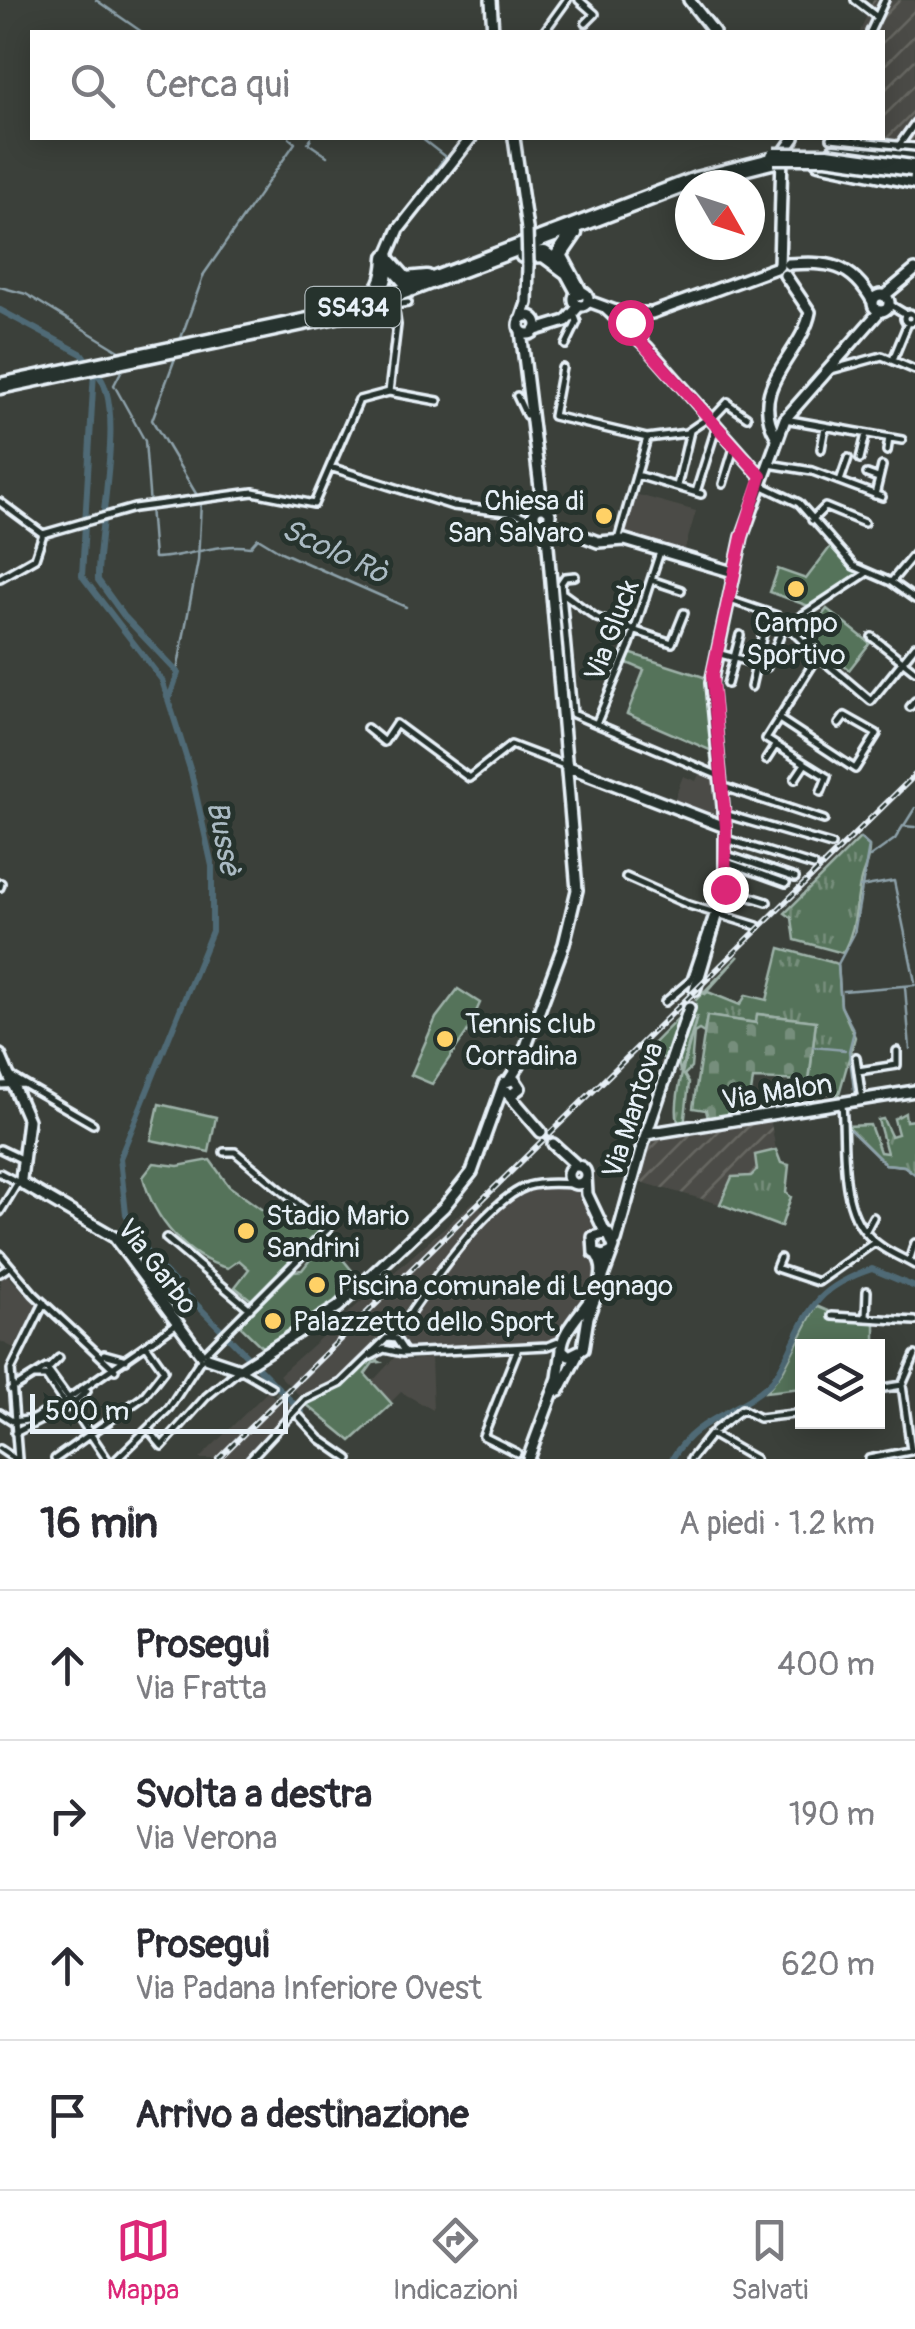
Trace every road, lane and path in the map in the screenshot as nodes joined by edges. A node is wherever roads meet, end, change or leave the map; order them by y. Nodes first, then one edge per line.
1 (491, 0) edge
2 (567, 0) edge
3 (579, 0) edge
4 (689, 0) edge
5 (854, 0) edge
6 (886, 0) edge
7 (877, 18) junction
8 (586, 23) dead end
9 (492, 30) edge
10 (545, 30) edge
11 (712, 30) edge
12 (871, 30) edge
13 (915, 123) edge
14 (468, 140) edge
15 (514, 140) edge
16 (793, 140) edge
17 (840, 140) edge
18 (915, 147) edge
19 (804, 154) junction
20 (905, 155) edge
21 (774, 158) junction
22 (819, 161) junction
23 (915, 174) edge
24 (592, 222) junction
25 (387, 257) junction
26 (465, 268) junction
27 (786, 269) junction
28 (568, 271) junction
29 (912, 273) edge
30 (580, 303) junction
31 (882, 303) junction
32 (408, 304) dead end
33 (318, 316) junction
34 (629, 322) junction
35 (532, 323) junction
36 (195, 345) junction
37 (566, 345) dead end
38 (526, 347) junction
39 (893, 358) junction
40 (562, 368) dead end
41 (825, 370) junction
42 (915, 370) edge
43 (0, 384) edge
44 (389, 392) junction
45 (516, 396) dead end
46 (438, 401) dead end
47 (512, 405) dead end
48 (522, 408) junction
49 (526, 415) dead end
50 (747, 417) dead end
51 (785, 419) junction
52 (712, 422) junction
53 (826, 427) junction
54 (690, 431) junction
55 (866, 434) junction
56 (776, 436) junction
57 (648, 438) junction
58 (889, 438) junction
59 (902, 440) dead end
60 (734, 448) junction
61 (821, 449) dead end
62 (886, 451) dead end
63 (848, 458) dead end
64 (860, 459) dead end
65 (766, 463) junction
66 (882, 466) dead end
67 (330, 467) junction
68 (636, 474) junction
69 (867, 474) dead end
70 (878, 478) junction
71 (760, 480) junction
72 (840, 481) junction
73 (723, 484) dead end
74 (677, 486) junction
75 (0, 502) edge
76 (544, 519) junction
77 (812, 520) junction
78 (864, 523) dead end
79 (42, 534) junction
80 (618, 540) junction
81 (660, 551) junction
82 (915, 553) edge
83 (734, 572) junction
84 (866, 573) junction
85 (575, 576) dead end
86 (0, 578) edge
87 (651, 580) junction
88 (890, 582) junction
89 (681, 590) dead end
90 (564, 594) junction
91 (728, 599) junction
92 (915, 599) edge
93 (684, 613) dead end
94 (788, 625) junction
95 (635, 630) junction
96 (764, 630) dead end
97 (740, 635) dead end
98 (872, 637) dead end
99 (915, 646) edge
100 (716, 653) junction
101 (818, 656) junction
102 (734, 658) junction
103 (771, 658) dead end
104 (903, 661) junction
105 (757, 664) junction
106 (767, 667) dead end
107 (915, 671) edge
108 (728, 684) dead end
109 (751, 687) dead end
110 (779, 719) junction
111 (597, 722) junction
112 (839, 724) dead end
113 (367, 728) dead end
114 (775, 746) junction
115 (766, 760) dead end
116 (804, 764) junction
117 (566, 766) junction
118 (721, 777) junction
119 (795, 779) dead end
120 (821, 792) dead end
121 (724, 814) junction
122 (824, 820) dead end
123 (726, 827) junction
124 (726, 839) junction
125 (831, 845) dead end
126 (726, 859) junction
127 (814, 866) dead end
128 (626, 878) dead end
129 (795, 878) dead end
130 (786, 882) dead end
131 (725, 886) junction
132 (767, 902) dead end
133 (716, 914) junction
134 (757, 926) dead end
135 (696, 990) tunnel mouth
136 (665, 1002) dead end
137 (689, 1008) tunnel mouth
138 (897, 1052) dead end
139 (0, 1055) edge
140 (856, 1057) dead end
141 (858, 1071) junction
142 (16, 1081) junction
143 (0, 1085) edge
144 (511, 1089) junction
145 (915, 1091) edge
146 (862, 1100) junction
147 (842, 1104) junction
148 (93, 1124) dead end
149 (541, 1132) dead end
150 (646, 1134) junction
151 (553, 1144) dead end
152 (0, 1149) edge
153 (224, 1152) dead end
154 (21, 1159) junction
155 (0, 1173) edge
156 (573, 1176) junction
157 (20, 1182) junction
158 (587, 1194) junction
159 (0, 1212) edge
160 (873, 1217) dead end
161 (621, 1227) junction
162 (865, 1232) junction
163 (603, 1233) junction
164 (166, 1238) dead end
165 (874, 1242) junction
166 (915, 1243) edge
167 (613, 1248) junction
168 (0, 1254) edge
169 (597, 1255) junction
170 (780, 1258) dead end
171 (794, 1262) dead end
172 (912, 1263) edge
173 (9, 1267) junction
174 (0, 1273) edge
175 (790, 1273) junction
176 (866, 1291) dead end
177 (44, 1303) junction
178 (250, 1309) junction
179 (832, 1316) dead end
180 (866, 1317) junction
181 (915, 1321) edge
182 (176, 1324) junction
183 (572, 1325) junction
184 (399, 1330) junction
185 (586, 1332) junction
186 (386, 1343) junction
187 (147, 1346) junction
188 (396, 1346) junction
189 (562, 1347) junction
190 (518, 1348) junction
191 (578, 1355) junction
192 (915, 1355) edge
193 (106, 1356) junction
194 (204, 1356) junction
195 (59, 1358) dead end
196 (129, 1360) junction
197 (13, 1363) junction
198 (0, 1364) edge
199 (244, 1366) junction
200 (116, 1369) junction
201 (48, 1372) junction
202 (103, 1378) junction
203 (902, 1384) junction
204 (271, 1387) tunnel mouth
205 (885, 1388) edge
206 (11, 1390) junction
207 (68, 1402) junction
208 (0, 1414) edge
209 (294, 1414) junction
210 (795, 1414) edge
211 (14, 1422) junction
212 (149, 1430) junction
213 (714, 1430) dead end
214 (15, 1434) junction
215 (89, 1435) junction
216 (0, 1449) edge
217 (913, 1450) edge
218 (892, 1456) edge
219 (529, 1457) edge
220 (112, 1458) edge
221 (17, 1459) edge
222 (55, 1459) edge
223 (251, 1459) edge
224 (349, 1459) edge
225 (691, 1459) edge
226 (755, 1459) edge
227 (869, 1459) edge

1 - 9 street
2 - 10 street
3 - 8 street
4 - 11 street
5 - 7 street
6 - 7 street
7 - 12 street
13 - 20 street
14 - 25 street
15 - 35 street, bridge
16 - 27 street
17 - 20 street
18 - 20 street
19 - 20 highway, bridge
19 - 21 highway, SS434, bridge
19 - 23 highway, SS434, bridge
21 - 22 highway, SS434, bridge
21 - 24 highway, SS434
21 - 26 highway, SS434
22 - 23 highway, SS434, bridge
22 - 23 highway, bridge
24 - 26 highway, SS434
24 - 28 highway
25 - 26 highway
25 - 33 highway
26 - 28 highway
26 - 33 highway, SS434
26 - 36 highway, SS434
27 - 31 street
27 - 34 street
27 - 56 street
28 - 30 highway
29 - 31 street
30 - 34 street
30 - 35 street
30 - 37 street
31 - 39 street
31 - 41 street
32 - 44 street
33 - 36 highway, SS434
34 - 52 street
35 - 38 street
35 - 38 street
36 - 43 highway, SS434
38 - 76 street
39 - 41 street
39 - 42 street
40 - 57 street
41 - 51 street
44 - 46 street
44 - 67 street
45 - 48 street
47 - 48 street
48 - 49 street
50 - 52 street
51 - 53 street
51 - 56 street
52 - 54 street
52 - 60 street
52 - 74 street
53 - 55 street
53 - 61 street
54 - 57 street
54 - 74 street
55 - 58 street
55 - 64 street
56 - 65 street
57 - 68 street
58 - 59 street
58 - 62 street
60 - 71 street
60 - 73 street
63 - 72 street
65 - 71 street
65 - 72 street
66 - 70 street
67 - 76 street
67 - 79 street
68 - 74 street
68 - 80 street
69 - 70 street
70 - 72 street
71 - 77 street
71 - 83 street
75 - 79 street
76 - 80 street
76 - 117 street
77 - 78 street
77 - 84 street
79 - 86 street
80 - 81 street
81 - 83 street
81 - 87 street, Via Gluck
82 - 88 street
83 - 91 street
84 - 88 street
84 - 94 street
85 - 90 street
87 - 89 street
87 - 95 street, Via Gluck
88 - 92 street
90 - 95 street
90 - 111 street
91 - 94 street
91 - 100 street
93 - 95 street
94 - 101 street
94 - 103 street
95 - 111 street, Via Gluck
96 - 105 street
97 - 102 street
98 - 104 street
99 - 104 street
100 - 102 street
100 - 118 street
101 - 104 street
101 - 110 street
102 - 105 street
102 - 108 street
104 - 107 street
105 - 106 street
105 - 109 street
110 - 112 street
110 - 114 street
111 - 118 street
113 - 117 street
114 - 115 street
114 - 116 street
116 - 119 street
116 - 120 street
117 - 123 street
117 - 144 street
118 - 121 street
118 - 122 street
121 - 123 street
121 - 125 street
123 - 124 street
124 - 126 street
124 - 127 street
126 - 129 street
126 - 130 street
126 - 131 street
128 - 133 street
131 - 132 street
131 - 133 street
133 - 134 street
133 - 135 street
133 - 136 street
137 - 150 street, Via Mantova
138 - 141 street
139 - 142 street
140 - 141 street
141 - 146 street
142 - 143 street
142 - 148 street
142 - 154 street
144 - 149 street
144 - 199 street
145 - 146 street, Via Malon
146 - 147 street, Via Malon
147 - 150 street, Via Malon
147 - 162 street
150 - 161 street, Via Mantova
151 - 156 street
152 - 154 street
153 - 178 street
154 - 157 street
155 - 157 street
156 - 158 street
156 - 158 street
156 - 184 street
157 - 159 street
157 - 182 street, Via Garbo
158 - 163 street
160 - 162 street
161 - 163 street
161 - 167 street, Via Mantova
162 - 165 street
163 - 167 street
163 - 169 street
164 - 178 street
165 - 172 street
165 - 175 street
166 - 172 street
167 - 169 street
167 - 185 street, Via Mantova
168 - 173 street
169 - 183 street
170 - 175 street
171 - 175 street
173 - 174 street
173 - 177 street
176 - 180 street
177 - 193 street
177 - 197 street
178 - 194 street
179 - 180 street
180 - 181 street
182 - 187 street
182 - 194 street, Via Garbo
183 - 185 street
183 - 189 street
184 - 186 street
184 - 188 street
185 - 191 street, Via Mantova
186 - 188 street
186 - 188 street
186 - 209 street, bridge
187 - 196 street
187 - 215 street
188 - 190 street
189 - 190 street
189 - 191 street
189 - 219 street
190 - 219 street
191 - 219 street, Via Mantova
192 - 203 street
193 - 196 street
193 - 200 street
193 - 202 street
194 - 199 street
194 - 212 street
195 - 201 street
196 - 200 street
197 - 198 street
197 - 206 street
199 - 204 street
199 - 212 street
200 - 202 street
201 - 206 street
201 - 207 street
202 - 207 street
203 - 205 street
203 - 217 street
206 - 211 street
207 - 211 street
207 - 214 street
207 - 215 street
208 - 211 street
209 - 223 street
209 - 224 street
210 - 213 street
211 - 214 street
212 - 220 street
214 - 221 street
215 - 220 street
215 - 222 street
216 - 221 street
217 - 218 street
218 - 227 street
225 - 226 street

